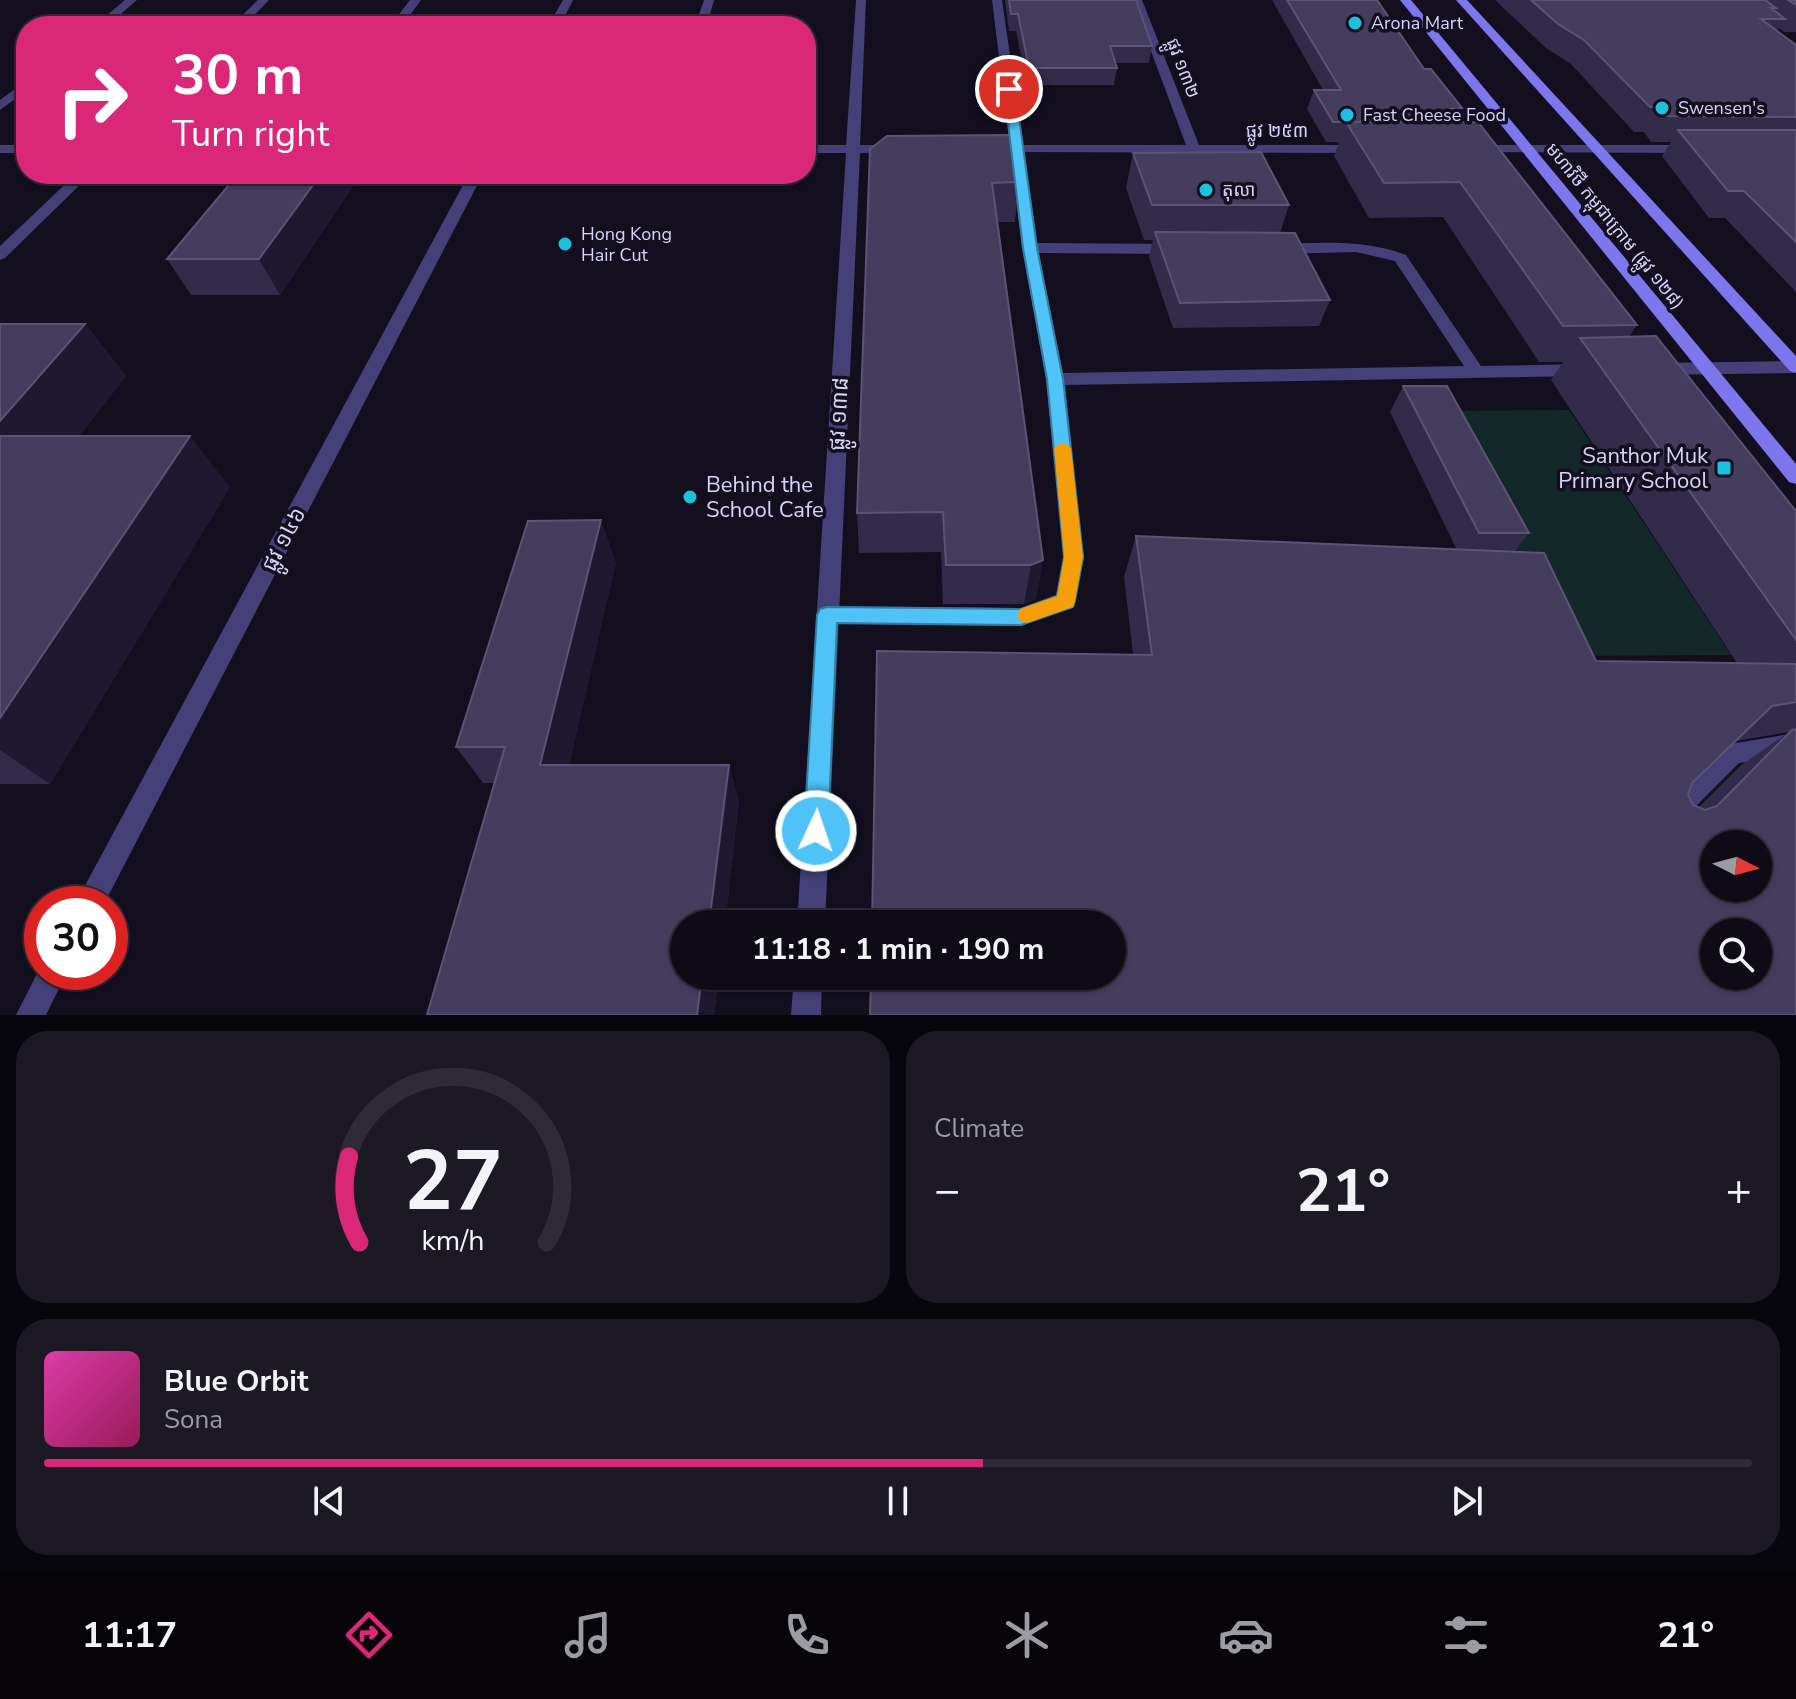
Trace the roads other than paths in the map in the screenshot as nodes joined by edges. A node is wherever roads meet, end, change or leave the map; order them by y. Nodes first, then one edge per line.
1 (132, 0) edge
2 (264, 0) edge
3 (416, 0) edge
4 (861, 0) edge
5 (997, 0) edge
6 (1137, 0) edge
7 (1405, 0) edge
8 (1461, 0) edge
9 (112, 16) edge
10 (247, 16) edge
11 (404, 16) edge
12 (16, 93) edge
13 (0, 106) edge
14 (816, 149) edge
15 (853, 149) junction
16 (913, 149) edge
17 (972, 149) edge
18 (1017, 149) junction
19 (1194, 149) junction
20 (1384, 149) edge
21 (1463, 149) edge
22 (1526, 149) junction
23 (1599, 149) junction
24 (1705, 149) edge
25 (74, 184) edge
26 (471, 184) edge
27 (1030, 248) junction
28 (1189, 249) edge
29 (1252, 249) edge
30 (0, 255) edge
31 (1796, 367) edge
32 (1706, 368) junction
33 (1632, 369) edge
34 (1601, 370) edge
35 (1477, 373) junction
36 (1055, 379) junction
37 (1796, 477) edge
38 (827, 615) junction
39 (1796, 744) edge
40 (1656, 828) edge
41 (99, 886) edge
42 (812, 910) edge
43 (44, 990) edge
44 (807, 990) edge
45 (31, 1015) edge
46 (806, 1015) edge

1 - 9 street
2 - 10 street
3 - 11 street
4 - 15 street, ផ្លូវ ១៣៨
5 - 18 street
6 - 19 street, ផ្លូវ ១៣២
7 - 22 main road, មហាវិថី កម្ពុជាក្រោម (ផ្លូវ ១២៨)
8 - 23 main road, មហាវិថី កម្ពុជាក្រោម (ផ្លូវ ១២៨)
12 - 13 street
14 - 15 street
15 - 16 street
15 - 38 street, ផ្លូវ ១៣៨
17 - 18 street, ផ្លូវ ២៥៣
18 - 19 street, ផ្លូវ ២៥៣
18 - 27 street
19 - 20 street, ផ្លូវ ២៥៣
21 - 22 street
22 - 23 street
22 - 32 main road, មហាវិថី កម្ពុជាក្រោម (ផ្លូវ ១២៨)
23 - 24 street
23 - 31 main road, មហាវិថី កម្ពុជាក្រោម (ផ្លូវ ១២៨)
25 - 30 street
26 - 41 street, ផ្លូវ ១៤៦
27 - 28 street
27 - 36 street
29 - 35 street
31 - 32 street
32 - 33 street
32 - 37 main road, មហាវិថី កម្ពុជាក្រោម (ផ្លូវ ១២៨)
34 - 35 street
35 - 36 street
36 - 38 street
38 - 42 street, ផ្លូវ ១៣៨
39 - 40 street
43 - 45 street
44 - 46 street

